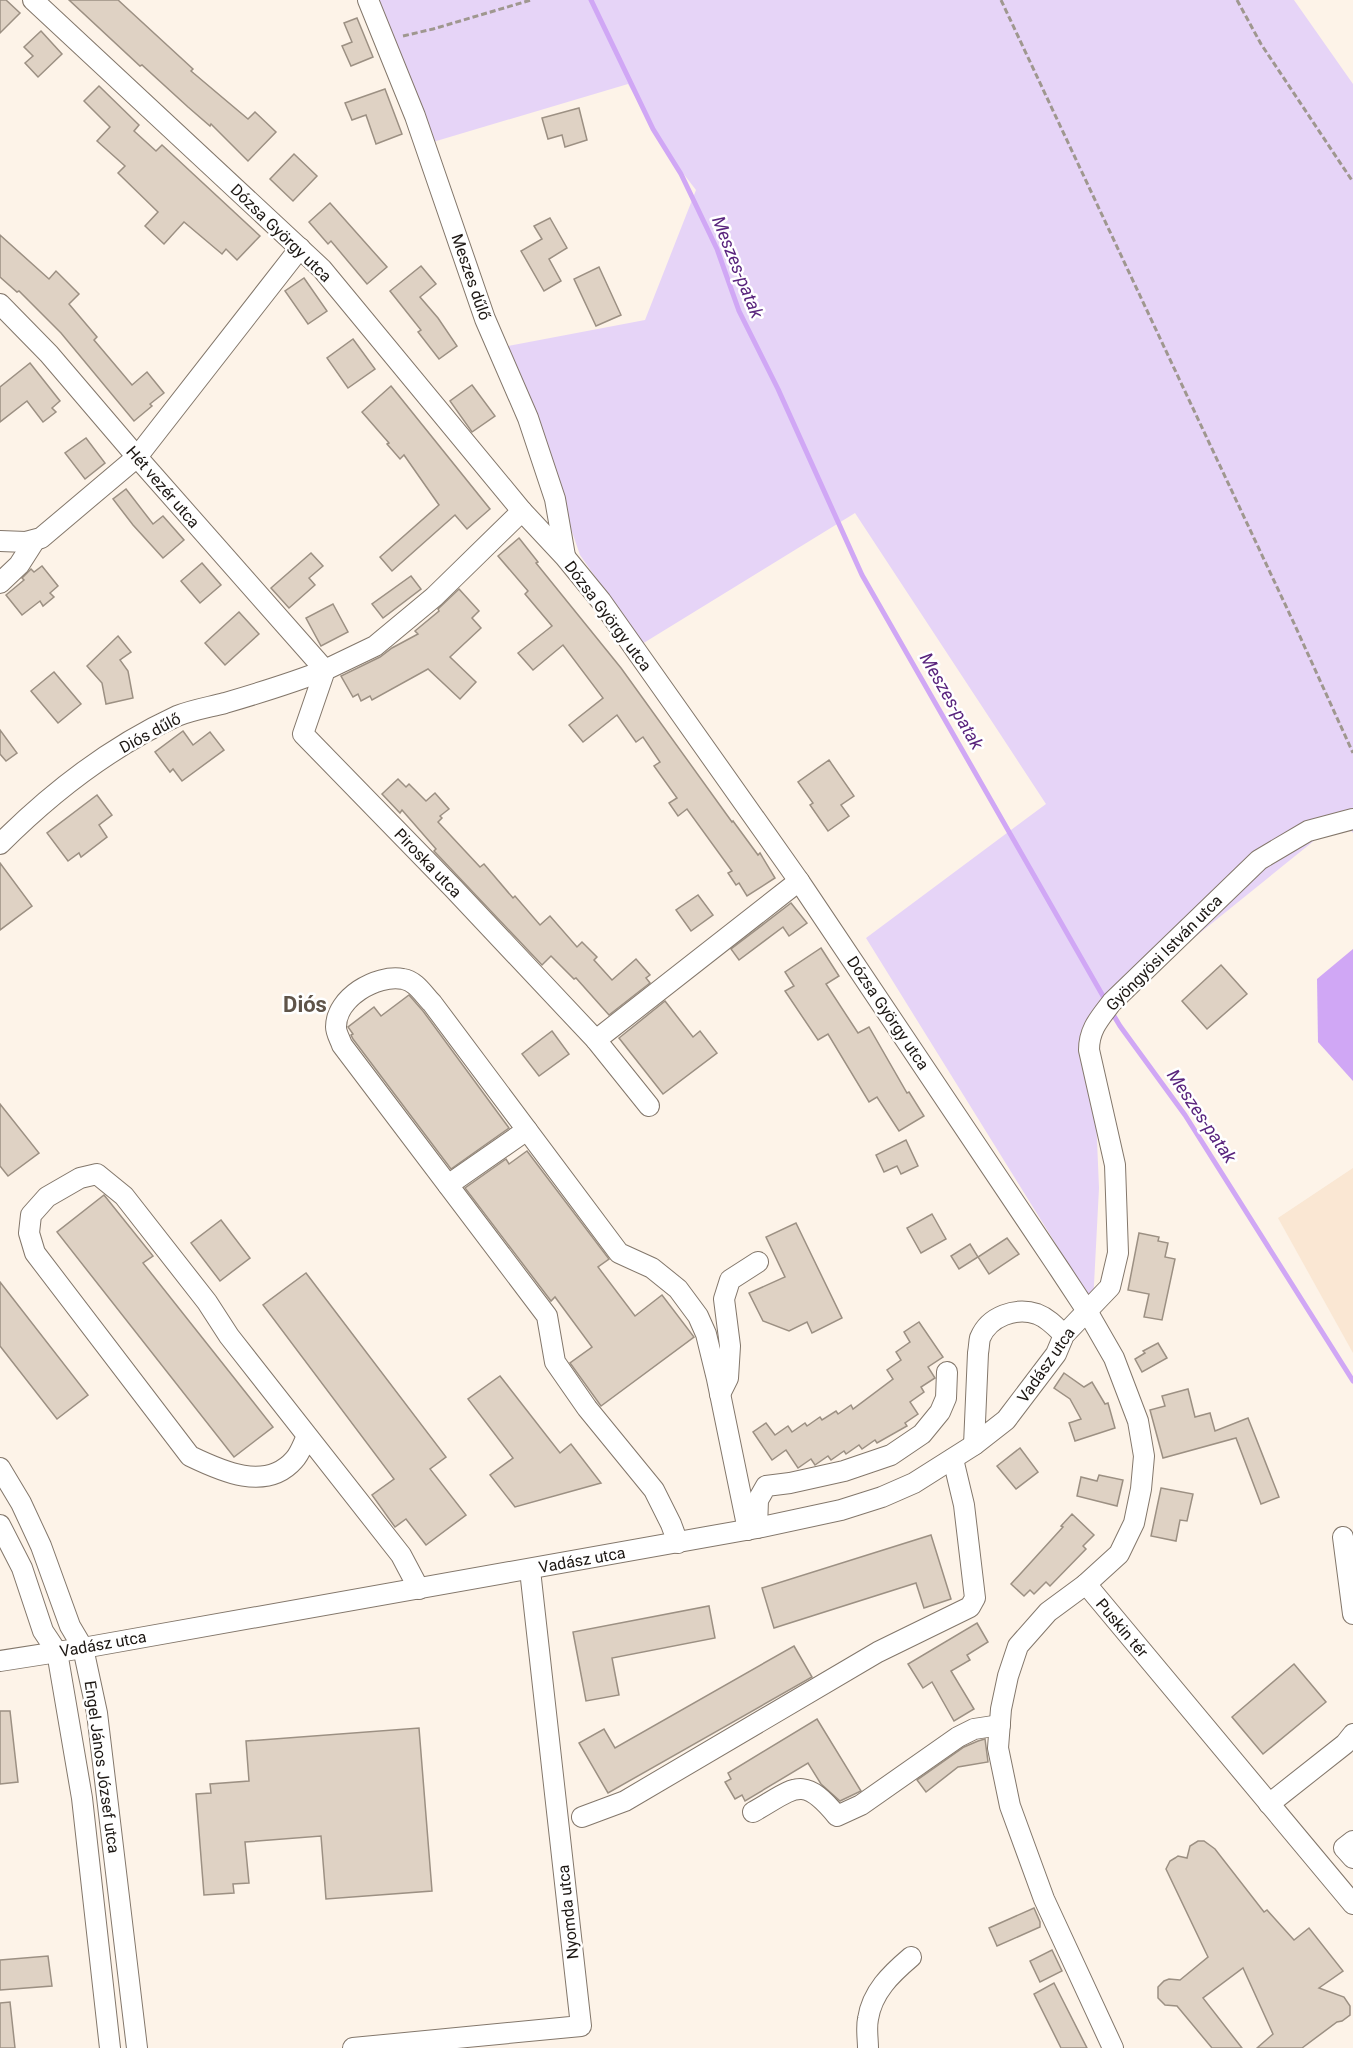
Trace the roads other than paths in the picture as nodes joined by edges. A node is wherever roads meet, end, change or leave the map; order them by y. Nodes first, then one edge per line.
1 (33, 0) edge
2 (368, 0) edge
3 (300, 248) junction
4 (0, 304) edge
5 (136, 457) junction
6 (522, 511) junction
7 (35, 540) junction
8 (0, 541) edge
9 (565, 557) junction
10 (0, 583) edge
11 (325, 670) junction
12 (1353, 819) edge
13 (0, 844) edge
14 (799, 881) junction
15 (597, 1040) junction
16 (649, 1106) dead end
17 (527, 1130) junction
18 (448, 1185) junction
19 (758, 1262) dead end
20 (1087, 1311) junction
21 (1064, 1335) junction
22 (947, 1372) dead end
23 (720, 1394) junction
24 (308, 1436) junction
25 (974, 1445) junction
26 (953, 1459) junction
27 (0, 1468) edge
28 (0, 1525) edge
29 (752, 1529) junction
30 (1343, 1537) dead end
31 (678, 1543) junction
32 (531, 1570) junction
33 (1086, 1584) junction
34 (419, 1589) junction
35 (1353, 1614) edge
36 (83, 1648) junction
37 (57, 1652) junction
38 (0, 1661) edge
39 (1000, 1725) junction
40 (1353, 1734) edge
41 (1269, 1804) junction
42 (753, 1812) dead end
43 (582, 1817) dead end
44 (1353, 1841) edge
45 (1353, 1858) edge
46 (1353, 1904) edge
47 (911, 1957) dead end
48 (110, 2048) edge
49 (136, 2048) edge
50 (353, 2048) edge
51 (868, 2048) edge
52 (1113, 2048) edge

1 - 3 street, Dózsa György utca
2 - 9 street, Meszes dűlő
3 - 5 street
3 - 6 street, Dózsa György utca
4 - 5 street, Hét vezér utca
5 - 7 street
5 - 11 street, Hét vezér utca
6 - 9 street, Dózsa György utca
6 - 11 street
7 - 8 street
7 - 10 street
9 - 14 street, Dózsa György utca
11 - 13 street, Diós dűlő
11 - 15 street, Piroska utca
12 - 20 street, Gyöngyösi István utca
14 - 15 street
14 - 20 street, Dózsa György utca
15 - 16 street
17 - 18 street
17 - 18 street
17 - 23 street
18 - 31 street
19 - 23 street
20 - 21 street, Vadász utca
20 - 33 street
21 - 25 street, Vadász utca
21 - 25 street
22 - 29 street
23 - 29 street
24 - 24 street
24 - 34 street
25 - 26 street, Vadász utca
26 - 29 street, Vadász utca
26 - 43 street
27 - 36 street, Engel János József utca
28 - 37 street, Engel János József utca
29 - 31 street, Vadász utca
30 - 35 street
31 - 32 street, Vadász utca
32 - 34 street, Vadász utca
32 - 50 street, Nyomda utca
33 - 39 street, Puskin tér
33 - 41 street, Puskin tér
34 - 36 street, Vadász utca
36 - 37 street, Vadász utca
36 - 49 street, Engel János József utca
37 - 38 street, Vadász utca
37 - 48 street, Engel János József utca
39 - 42 street
39 - 52 street, Puskin tér
40 - 41 street
41 - 46 street, Puskin tér
44 - 45 street
47 - 51 street

